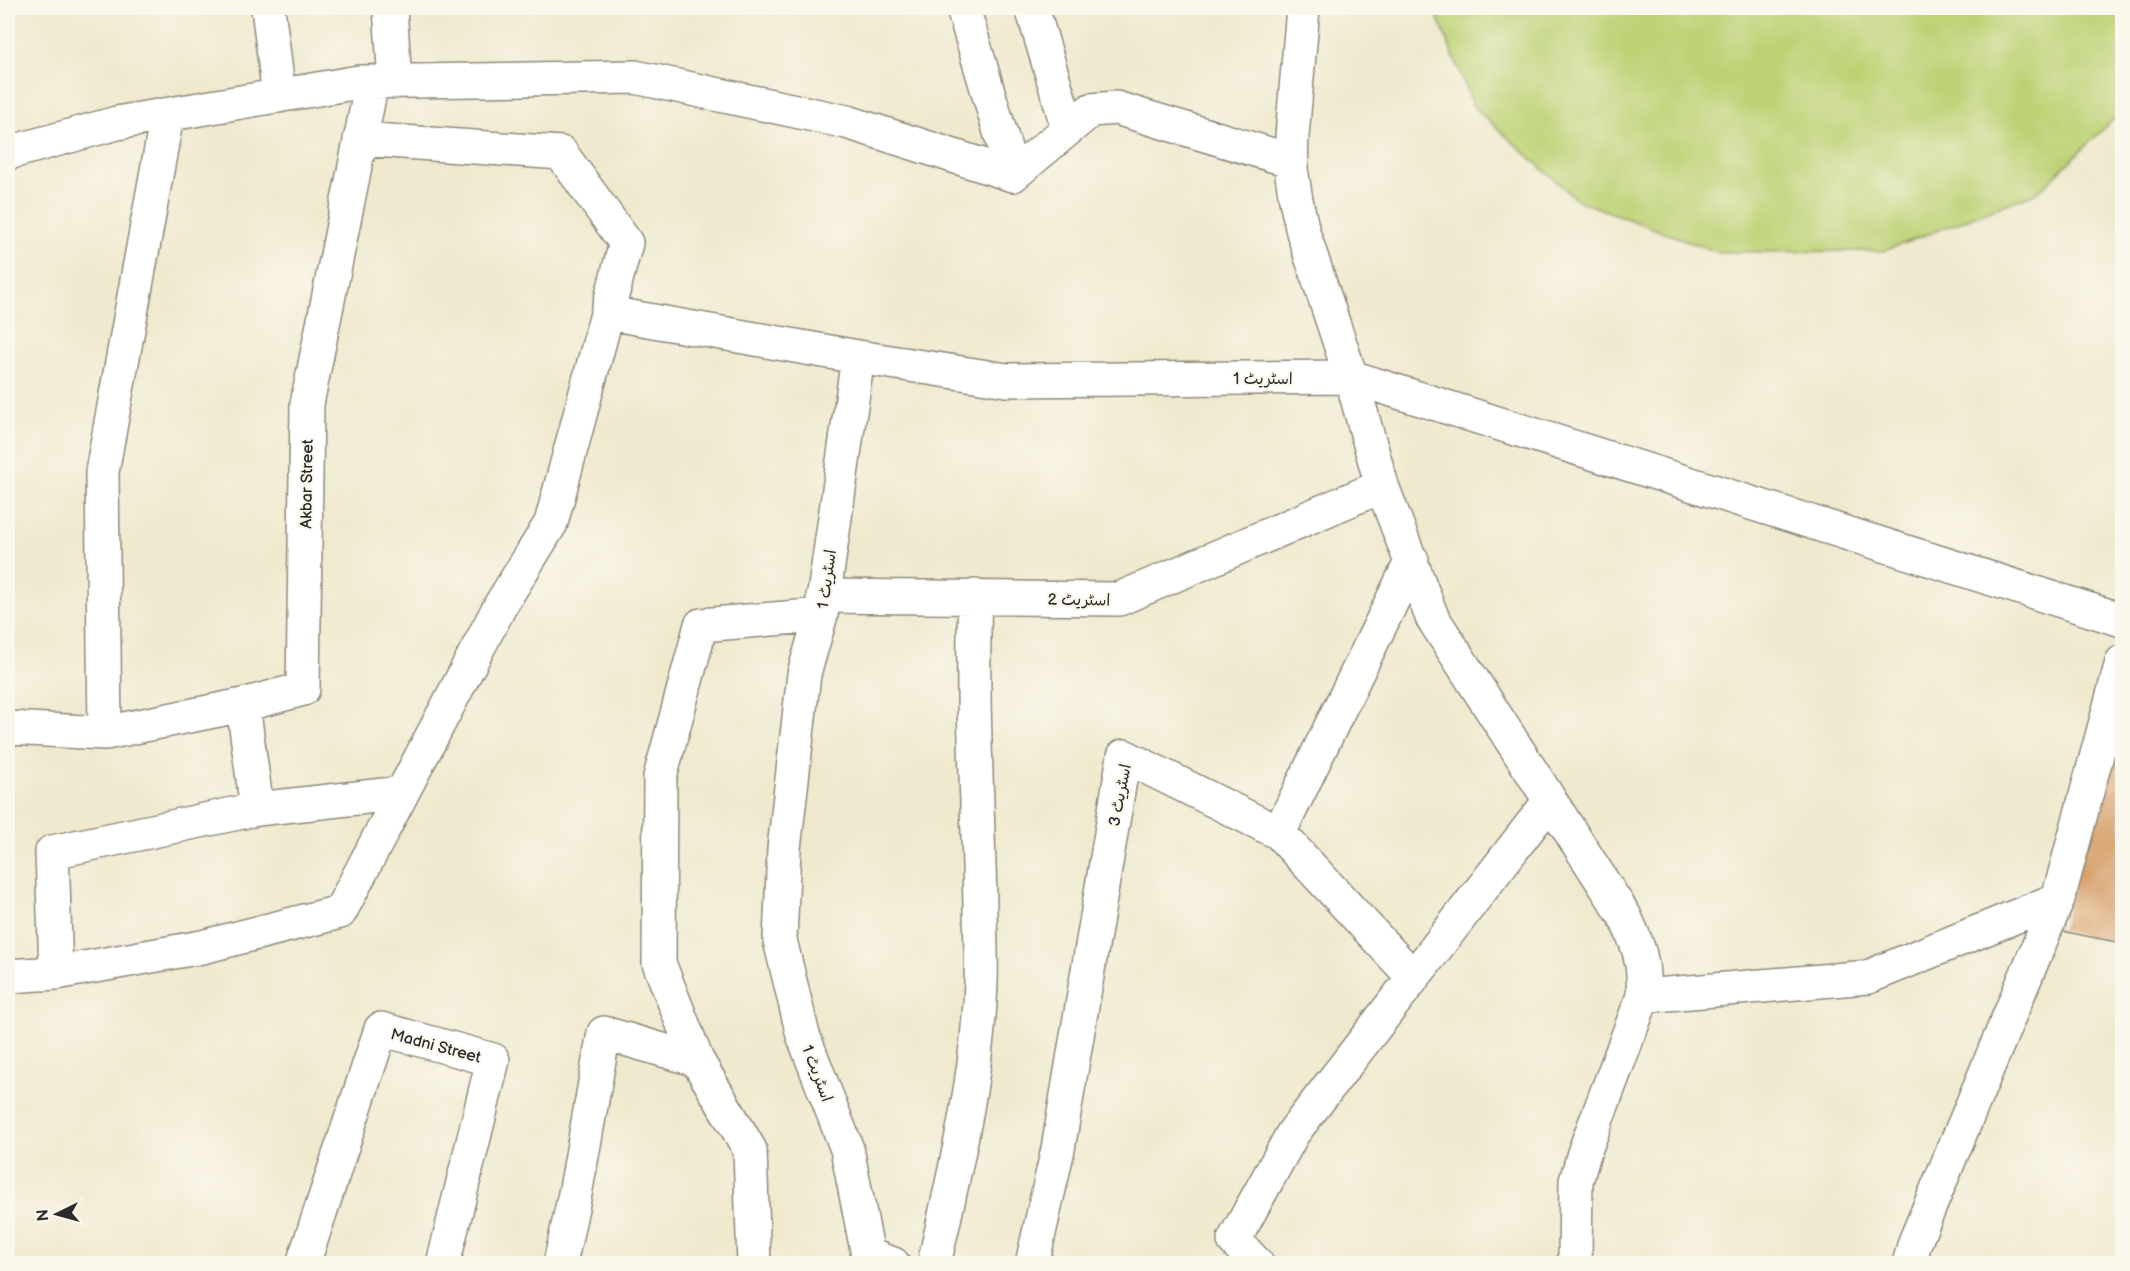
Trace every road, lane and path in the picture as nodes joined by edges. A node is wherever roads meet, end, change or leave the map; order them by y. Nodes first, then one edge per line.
1 (268, 8) edge
2 (390, 8) edge
3 (963, 8) edge
4 (1032, 8) edge
5 (1303, 8) edge
6 (383, 82) junction
7 (279, 96) junction
8 (168, 116) junction
9 (1068, 128) junction
10 (360, 140) junction
11 (8, 153) edge
12 (1292, 161) junction
13 (1013, 175) junction
14 (608, 313) junction
15 (858, 357) junction
16 (1351, 377) junction
17 (1382, 486) junction
18 (1412, 560) junction
19 (975, 596) junction
20 (822, 605) junction
21 (2122, 620) edge
22 (2122, 662) edge
23 (243, 705) junction
24 (8, 728) edge
25 (105, 733) junction
26 (402, 793) junction
27 (1550, 802) junction
28 (257, 810) junction
29 (1279, 833) junction
30 (2058, 899) junction
31 (56, 973) junction
32 (8, 976) edge
33 (1413, 977) junction
34 (1643, 996) junction
35 (697, 1060) junction
36 (303, 1263) edge
37 (443, 1263) edge
38 (560, 1263) edge
39 (754, 1263) edge
40 (893, 1263) edge
41 (934, 1263) edge
42 (1032, 1263) edge
43 (1257, 1263) edge
44 (1576, 1263) edge
45 (1909, 1263) edge

1 - 7 street
2 - 6 street, Akbar Street
3 - 13 street
4 - 9 street
5 - 12 street
6 - 7 street
6 - 10 street, Akbar Street
6 - 13 street
7 - 8 street
8 - 11 street
8 - 25 street
9 - 12 street
9 - 13 street
10 - 14 street
10 - 23 street, Akbar Street
12 - 16 street
14 - 15 street
14 - 26 street
15 - 16 street, اسٹریٹ 1
15 - 20 street, اسٹریٹ 1
16 - 17 street
16 - 21 street, اسٹریٹ 1
17 - 18 street
17 - 19 street, اسٹریٹ 2
18 - 27 street
18 - 29 street
19 - 20 street, اسٹریٹ 2
19 - 41 street
20 - 35 street, اسٹریٹ 2
20 - 40 street, اسٹریٹ 1
22 - 30 street
23 - 25 street, Akbar Street
23 - 28 street
24 - 25 street, Akbar Street
26 - 28 street
26 - 31 street
27 - 33 street
27 - 34 street
28 - 31 street
29 - 33 street
29 - 42 street, اسٹریٹ 3
30 - 34 street
30 - 45 street
31 - 32 street
33 - 43 street
34 - 44 street
35 - 38 street
35 - 39 street
36 - 37 street, Madni Street

